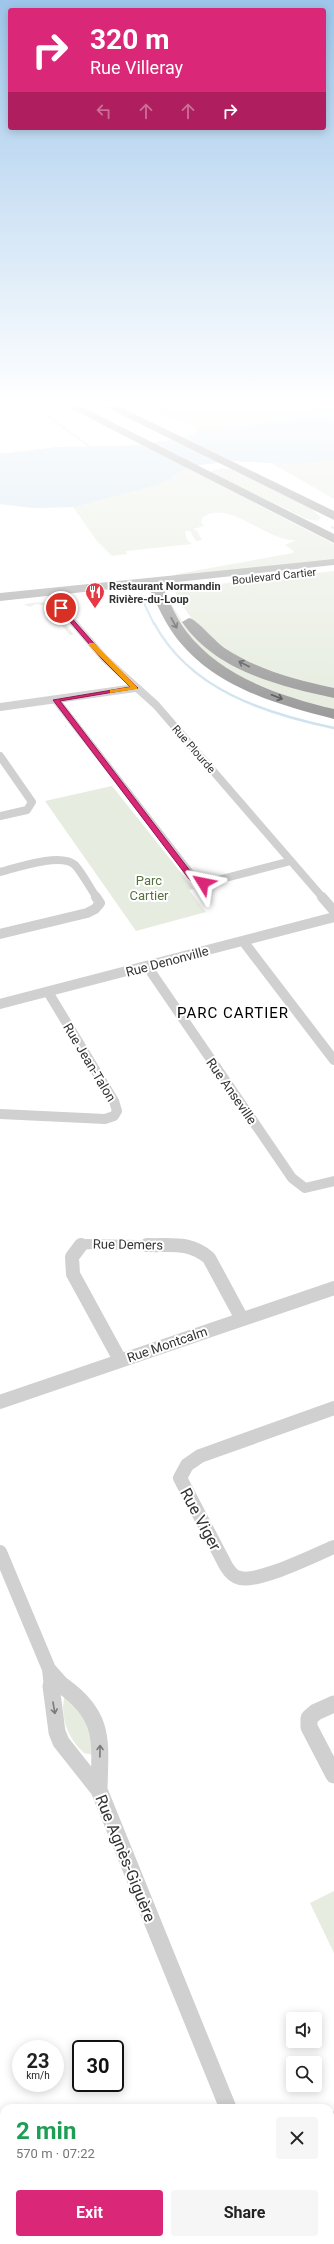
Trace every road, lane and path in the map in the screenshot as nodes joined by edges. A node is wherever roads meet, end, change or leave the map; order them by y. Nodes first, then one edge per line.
1 (279, 511) edge
2 (323, 511) edge
3 (334, 516) edge
4 (334, 539) edge
5 (334, 562) edge
6 (334, 570) edge
7 (161, 584) junction
8 (50, 595) junction
9 (0, 597) edge
10 (0, 603) edge
11 (135, 688) junction
12 (334, 693) edge
13 (56, 700) junction
14 (0, 707) edge
15 (334, 714) edge
16 (0, 756) edge
17 (0, 816) edge
18 (291, 861) junction
19 (0, 872) edge
20 (334, 911) edge
21 (334, 917) edge
22 (0, 934) edge
23 (242, 941) junction
24 (148, 966) junction
25 (48, 992) junction
26 (0, 1004) edge
27 (334, 1060) edge
28 (0, 1114) edge
29 (334, 1181) edge
30 (334, 1288) edge
31 (242, 1319) junction
32 (120, 1360) junction
33 (0, 1402) edge
34 (334, 1408) edge
35 (334, 1547) edge
36 (0, 1552) edge
37 (49, 1669) junction
38 (334, 1704) edge
39 (334, 1775) edge
40 (99, 1790) junction
41 (226, 2104) edge

1 - 4 highway
2 - 3 highway
5 - 7 main road, Boulevard Cartier
6 - 7 main road, Boulevard Cartier
7 - 8 main road, Boulevard Cartier
12 -> 7 highway
7 -> 15 highway
8 - 9 main road, Boulevard Cartier
8 - 10 main road, Boulevard Cartier
8 - 11 street, Rue Plourde
11 - 13 street
11 - 18 street, Rue Plourde
13 - 14 street
13 - 18 street
16 - 17 street
18 - 20 street, Rue Plourde
19 - 22 street
21 - 23 street, Rue Denonville
23 - 24 street, Rue Denonville
23 - 27 street
24 - 25 street, Rue Denonville
24 - 29 street, Rue Anseville
25 - 26 street, Rue Denonville
25 - 28 street, Rue Jean-Talon
30 - 31 street, Rue Montcalm
31 - 32 street, Rue Montcalm
31 - 32 street, Rue Demers
32 - 33 street, Rue Montcalm
34 - 35 street, Rue Viger
36 - 37 street, Rue Agnès-Giguère
37 -> 40 street
40 -> 37 street, Rue Agnès-Giguère
38 - 39 street
40 - 41 street, Rue Agnès-Giguère

